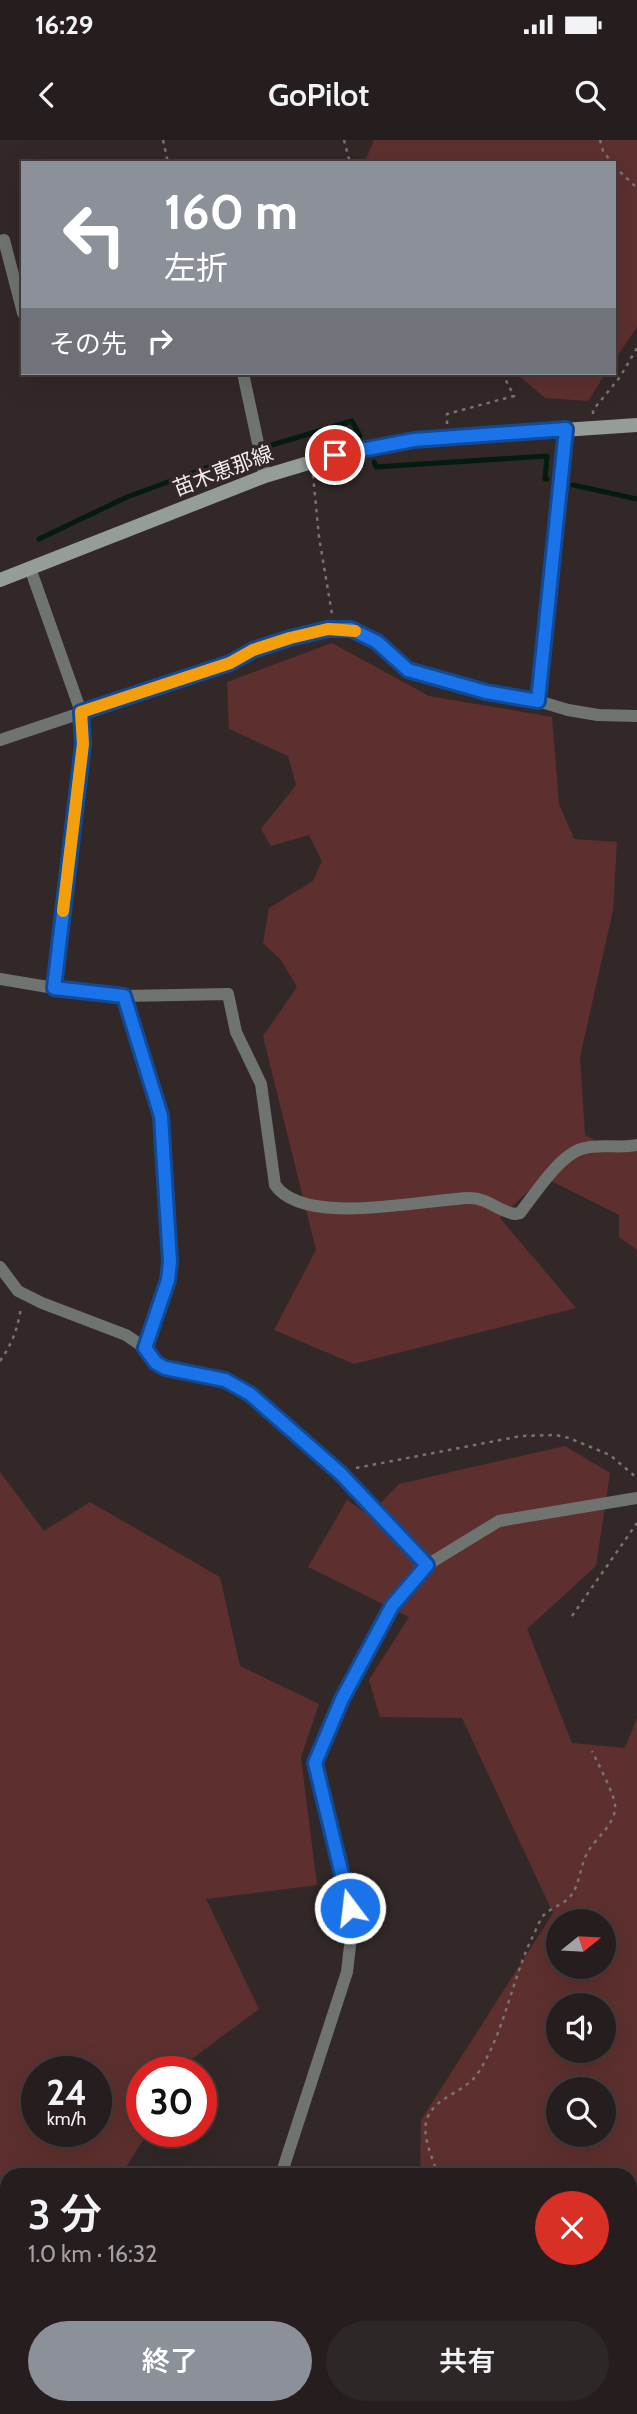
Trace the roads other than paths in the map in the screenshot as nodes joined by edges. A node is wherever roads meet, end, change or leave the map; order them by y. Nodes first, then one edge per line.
1 (0, 241) edge
2 (21, 305) edge
3 (243, 375) edge
4 (637, 425) edge
5 (566, 429) junction
6 (265, 476) junction
7 (30, 568) junction
8 (0, 580) edge
9 (538, 701) junction
10 (81, 712) junction
11 (637, 716) edge
12 (0, 740) edge
13 (0, 979) edge
14 (54, 988) junction
15 (124, 996) junction
16 (637, 1145) edge
17 (0, 1267) edge
18 (145, 1348) junction
19 (637, 1498) edge
20 (427, 1565) junction
21 (283, 2168) edge

1 - 2 street
3 - 6 street
4 - 5 main road, 苗木恵那線
5 - 6 main road, 苗木恵那線
5 - 9 street
6 - 7 main road, 苗木恵那線
7 - 8 main road, 苗木恵那線
7 - 10 street
9 - 10 street
9 - 11 street
10 - 12 street
10 - 14 street
13 - 14 street
14 - 15 street
15 - 16 street
15 - 18 street
17 - 18 street
18 - 20 street
19 - 20 street
20 - 21 street

